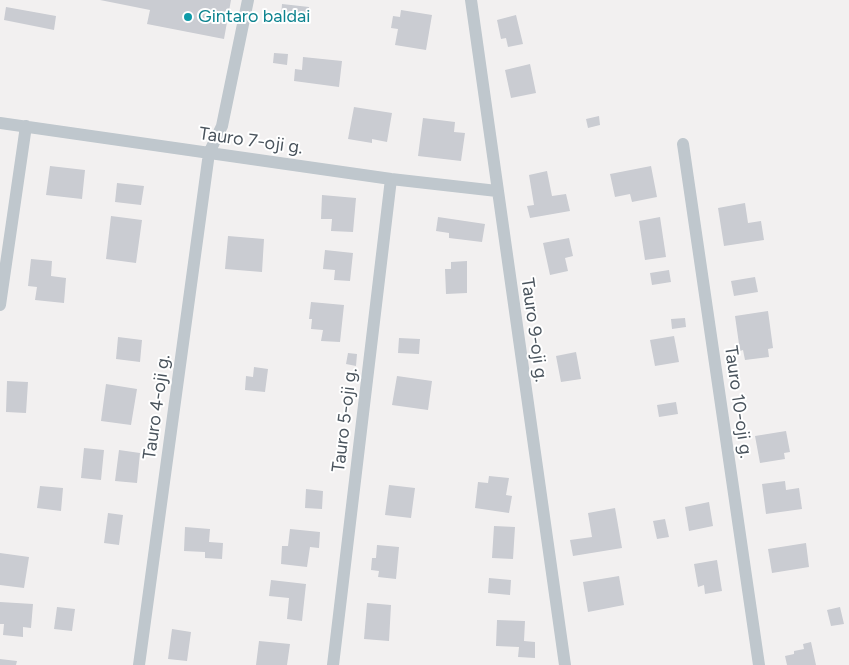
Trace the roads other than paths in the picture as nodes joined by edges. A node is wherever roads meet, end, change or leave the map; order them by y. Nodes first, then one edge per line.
1 (248, 0) edge
2 (471, 0) edge
3 (0, 123) edge
4 (26, 126) junction
5 (683, 144) dead end
6 (209, 153) junction
7 (391, 178) junction
8 (497, 191) junction
9 (0, 305) edge
10 (139, 665) edge
11 (333, 665) edge
12 (565, 665) edge
13 (759, 665) edge

1 - 6 street, Tauro 4-oji g.
2 - 8 street, Tauro 9-oji g.
3 - 4 street, Tauro 7-oji g.
4 - 6 street, Tauro 7-oji g.
4 - 9 street
5 - 13 street, Tauro 10-oji g.
6 - 7 street, Tauro 7-oji g.
6 - 10 street, Tauro 4-oji g.
7 - 8 street, Tauro 7-oji g.
7 - 11 street, Tauro 5-oji g.
8 - 12 street, Tauro 9-oji g.

